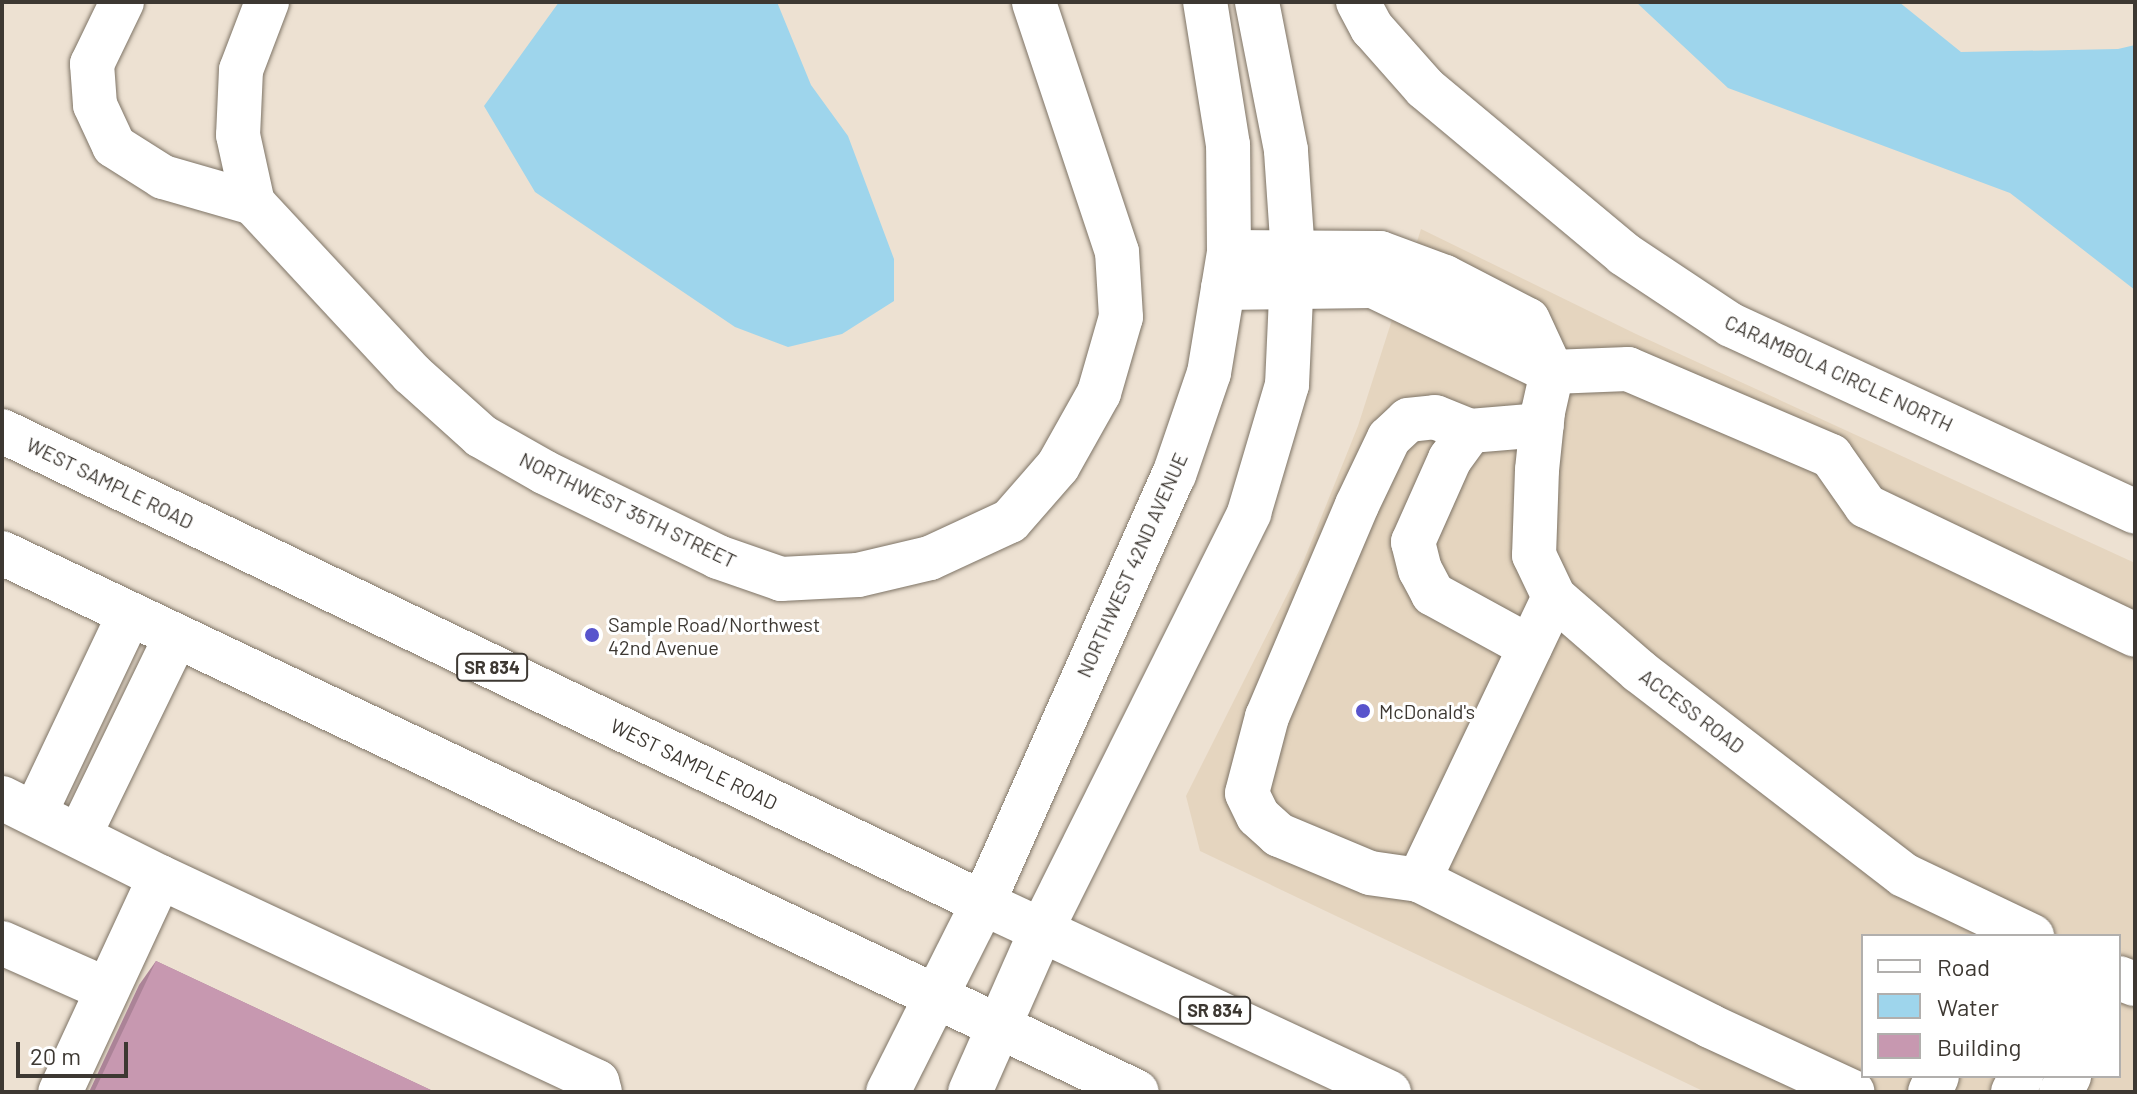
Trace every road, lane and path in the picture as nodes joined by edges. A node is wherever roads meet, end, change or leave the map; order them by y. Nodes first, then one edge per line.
1 (122, 2) edge
2 (267, 2) edge
3 (1034, 2) edge
4 (1205, 2) edge
5 (1257, 2) edge
6 (1358, 2) edge
7 (253, 203) junction
8 (1226, 270) junction
9 (1292, 271) junction
10 (1552, 372) junction
11 (1542, 425) junction
12 (2, 431) edge
13 (1470, 431) junction
14 (2135, 512) edge
15 (2, 553) edge
16 (1554, 597) junction
17 (129, 615) junction
18 (2135, 635) edge
19 (176, 636) junction
20 (1530, 647) junction
21 (18, 806) edge
22 (79, 836) junction
23 (160, 877) junction
24 (1419, 880) junction
25 (983, 903) junction
26 (1042, 929) junction
27 (2015, 932) edge
28 (2, 943) edge
29 (106, 989) junction
30 (935, 997) junction
31 (1000, 1027) junction
32 (60, 1092) edge
33 (600, 1092) edge
34 (888, 1092) edge
35 (970, 1092) edge
36 (1137, 1092) edge
37 (1389, 1092) edge
38 (1853, 1092) edge

1 - 7 street
2 - 7 street
3 - 7 street, NORTHWEST 35TH STREET
4 - 8 street, NORTHWEST 42ND AVENUE
5 - 9 street
6 - 14 street, CARAMBOLA CIRCLE NORTH
8 - 9 street
8 - 25 street, NORTHWEST 42ND AVENUE
9 - 10 street
9 - 26 street
10 - 11 street, ACCESS ROAD
10 - 18 street
11 - 13 street
11 - 16 street, ACCESS ROAD
12 - 25 street, WEST SAMPLE ROAD / SR 834
13 - 20 street
13 - 24 street
15 - 17 street
16 - 20 street
16 - 27 street, ACCESS ROAD
17 - 19 street
17 - 21 street
19 - 22 street
19 - 30 street
20 - 24 street
21 - 22 street
22 - 23 street
23 - 29 street
23 - 33 street
24 - 38 street
25 - 26 street, WEST SAMPLE ROAD / SR 834
25 - 30 street, NORTHWEST 42ND AVENUE
26 - 31 street
26 - 37 street, WEST SAMPLE ROAD / SR 834
28 - 29 street
29 - 32 street
30 - 31 street
30 - 34 street, NORTHWEST 42ND AVENUE
31 - 35 street
31 - 36 street

